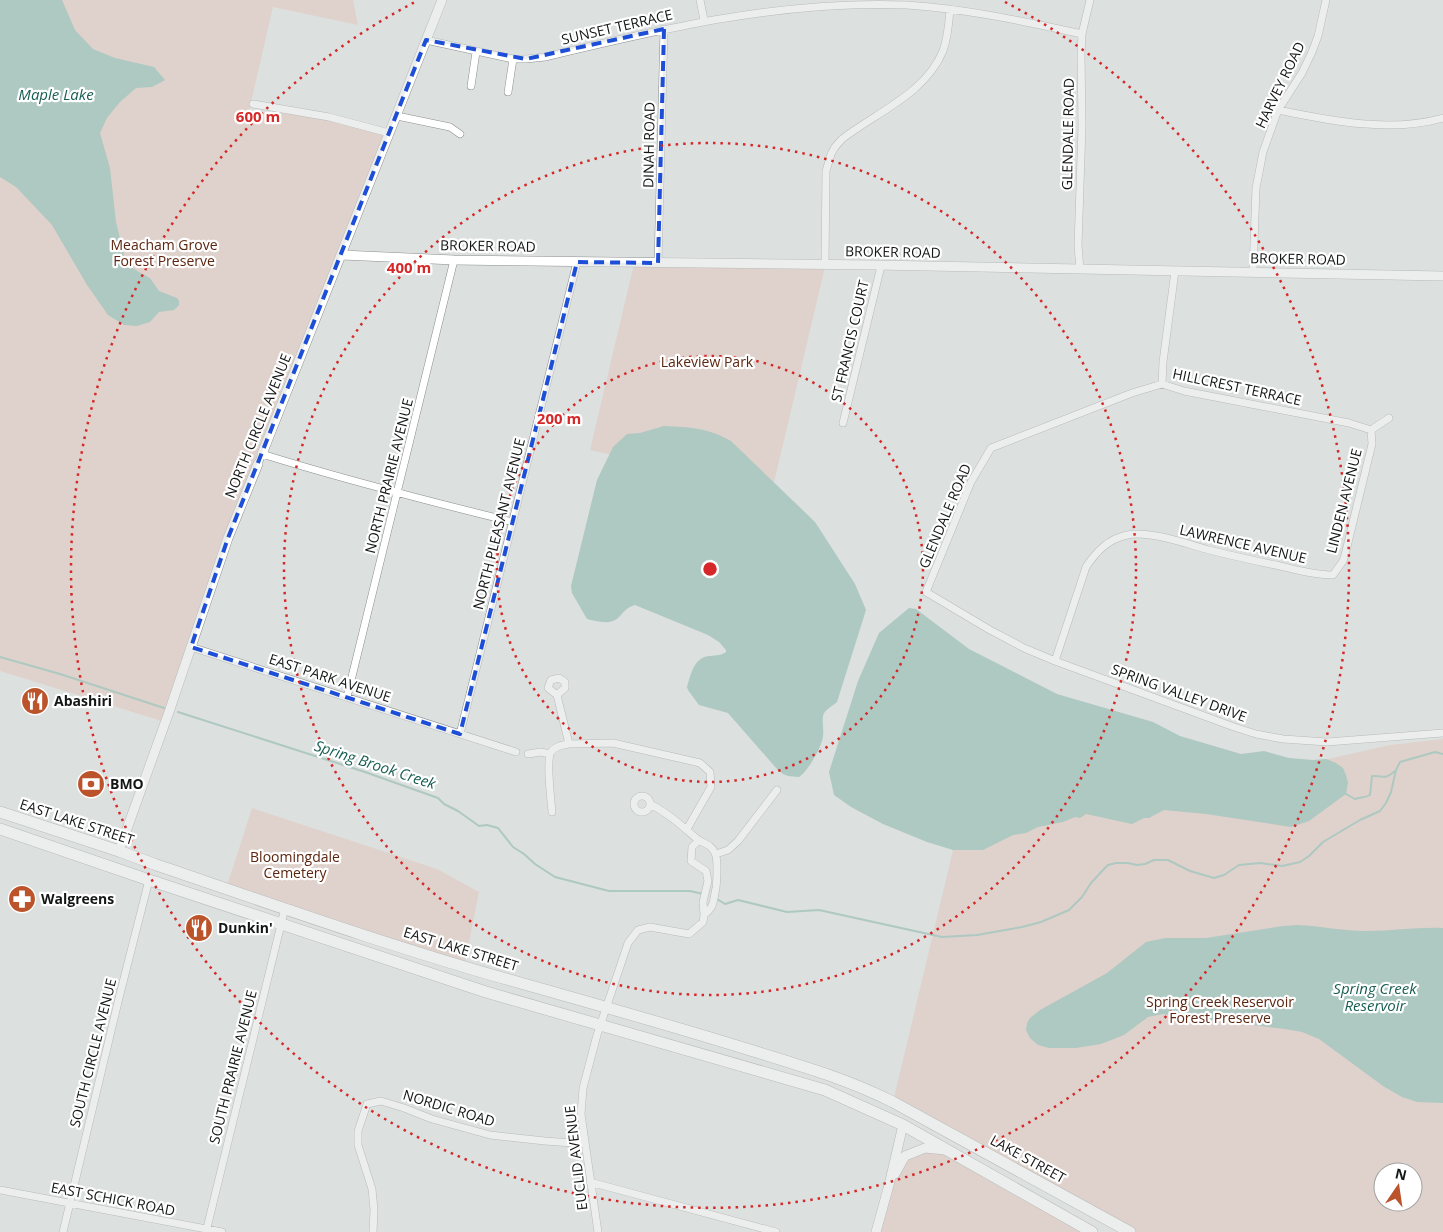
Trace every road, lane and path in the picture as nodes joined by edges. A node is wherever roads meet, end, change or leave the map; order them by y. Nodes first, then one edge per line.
1 (442, 0) edge
2 (700, 0) edge
3 (1090, 0) edge
4 (1326, 0) edge
5 (906, 2) edge
6 (950, 9) junction
7 (704, 20) junction
8 (664, 29) junction
9 (1082, 34) junction
10 (426, 40) junction
11 (476, 52) junction
12 (513, 59) junction
13 (471, 86) dead end
14 (508, 92) dead end
15 (253, 104) dead end
16 (1278, 110) junction
17 (397, 116) junction
18 (1443, 118) edge
19 (389, 133) junction
20 (460, 134) dead end
21 (342, 255) junction
22 (454, 260) junction
23 (576, 262) junction
24 (658, 263) junction
25 (825, 265) junction
26 (881, 266) junction
27 (1080, 269) junction
28 (1176, 270) junction
29 (1253, 272) junction
30 (1443, 276) edge
31 (1162, 384) junction
32 (1389, 418) dead end
33 (843, 423) dead end
34 (1043, 428) joint
35 (1371, 430) junction
36 (262, 454) junction
37 (258, 464) joint
38 (398, 494) junction
39 (513, 522) junction
40 (1332, 575) joint
41 (926, 592) joint
42 (191, 647) junction
43 (1055, 661) junction
44 (558, 695) dead end
45 (348, 697) junction
46 (1443, 733) edge
47 (460, 734) junction
48 (568, 744) junction
49 (516, 752) dead end
50 (528, 754) dead end
51 (550, 754) junction
52 (777, 790) dead end
53 (650, 804) dead end
54 (0, 812) edge
55 (552, 812) dead end
56 (0, 829) edge
57 (687, 829) junction
58 (699, 840) junction
59 (119, 851) junction
60 (716, 854) junction
61 (113, 867) junction
62 (149, 880) junction
63 (285, 908) junction
64 (704, 915) junction
65 (281, 923) junction
66 (606, 1007) junction
67 (600, 1024) junction
68 (912, 1113) junction
69 (903, 1125) junction
70 (584, 1144) junction
71 (948, 1150) junction
72 (590, 1182) junction
73 (889, 1185) junction
74 (0, 1190) edge
75 (70, 1203) junction
76 (207, 1230) edge
77 (63, 1232) edge
78 (222, 1232) edge
79 (373, 1232) edge
80 (598, 1232) edge
81 (776, 1232) edge
82 (876, 1232) edge
83 (1092, 1232) edge
84 (1130, 1232) edge

1 - 10 street, NORTH CIRCLE AVENUE
2 - 7 street
3 - 9 street, GLENDALE ROAD
4 - 16 street, HARVEY ROAD
5 - 6 street, SUNSET TERRACE
5 - 7 street, SUNSET TERRACE
6 - 9 street, SUNSET TERRACE
6 - 25 street
7 - 8 street, SUNSET TERRACE
8 - 12 street, SUNSET TERRACE
8 - 24 street, DINAH ROAD
9 - 27 street, GLENDALE ROAD
10 - 11 street, SUNSET TERRACE
10 - 17 street, NORTH CIRCLE AVENUE
11 - 12 street, SUNSET TERRACE
11 - 13 street
12 - 14 street
15 - 19 street
16 - 18 street
16 - 29 street, HARVEY ROAD
17 - 19 street, NORTH CIRCLE AVENUE
17 - 20 street
19 - 21 street, NORTH CIRCLE AVENUE
21 - 22 street, BROKER ROAD
21 - 36 street, NORTH CIRCLE AVENUE
22 - 23 street, BROKER ROAD
22 - 38 street, NORTH PRAIRIE AVENUE
23 - 24 street, BROKER ROAD
23 - 39 street, NORTH PLEASANT AVENUE
24 - 25 street, BROKER ROAD
25 - 26 street, BROKER ROAD
26 - 27 street, BROKER ROAD
26 - 33 street, ST FRANCIS COURT
27 - 28 street, BROKER ROAD
28 - 29 street, BROKER ROAD
28 - 31 street
29 - 30 street, BROKER ROAD
31 - 34 street, HILLCREST TERRACE
31 - 35 street, HILLCREST TERRACE
32 - 35 street
34 - 41 street, GLENDALE ROAD
35 - 40 street, LINDEN AVENUE
36 - 37 street, NORTH CIRCLE AVENUE
36 - 38 street
37 - 42 street, NORTH CIRCLE AVENUE
38 - 39 street
38 - 45 street, NORTH PRAIRIE AVENUE
39 - 47 street, NORTH PLEASANT AVENUE
40 - 43 street, LAWRENCE AVENUE
41 - 43 street, SPRING VALLEY DRIVE
42 - 45 street, EAST PARK AVENUE
42 - 59 street, NORTH CIRCLE AVENUE
43 - 46 street, SPRING VALLEY DRIVE
44 - 48 street
45 - 47 street, EAST PARK AVENUE
47 - 49 street, EAST PARK AVENUE
48 - 51 street
48 - 57 street
50 - 51 street
51 - 55 street
52 - 60 street
53 - 57 street
54 - 59 main road, EAST LAKE STREET
56 - 61 main road
57 - 58 street
58 - 60 street
58 - 64 street
59 - 61 street, NORTH CIRCLE AVENUE
59 - 63 main road, EAST LAKE STREET
60 - 64 street
61 - 62 main road
62 - 65 main road
62 - 75 street, SOUTH CIRCLE AVENUE
63 - 65 street, SOUTH PRAIRIE AVENUE
63 - 66 main road, EAST LAKE STREET
64 - 66 street, EUCLID AVENUE
65 - 67 main road
65 - 76 street, SOUTH PRAIRIE AVENUE
66 - 67 street, EUCLID AVENUE
66 - 68 main road, EAST LAKE STREET
67 - 69 main road
67 - 70 street, EUCLID AVENUE
68 - 69 main road
68 - 84 main road, LAKE STREET
69 - 71 main road
69 - 73 street
70 - 72 street, EUCLID AVENUE
70 - 79 street, NORDIC ROAD
71 - 73 street
71 - 83 main road
72 - 80 street, EUCLID AVENUE
72 - 81 street
73 - 82 street
74 - 75 street, EAST SCHICK ROAD
75 - 76 street, EAST SCHICK ROAD
75 - 77 street, SOUTH CIRCLE AVENUE
76 - 78 street, EAST SCHICK ROAD

